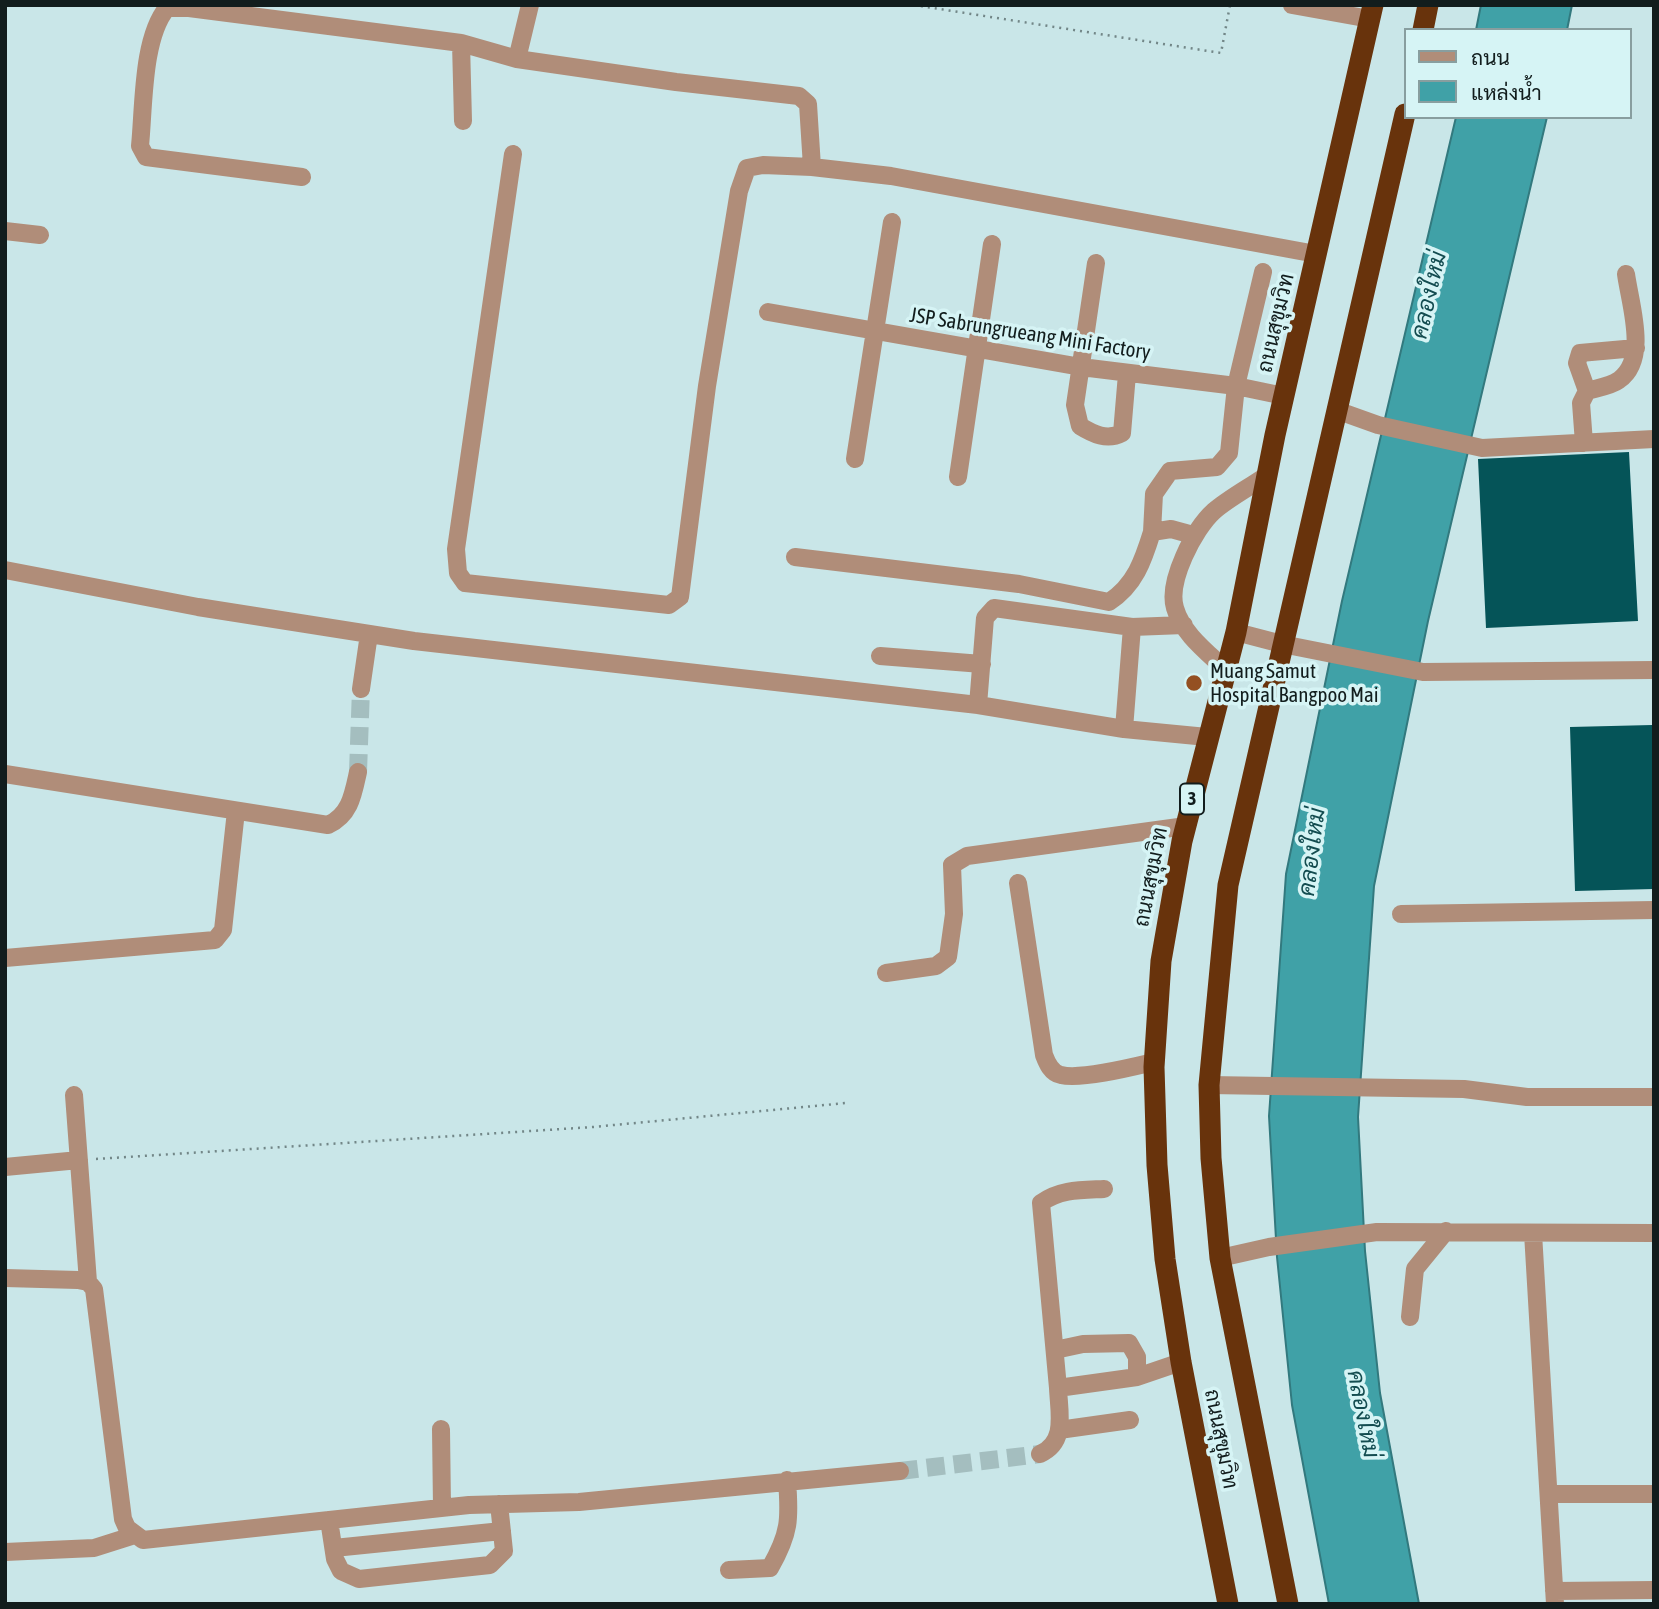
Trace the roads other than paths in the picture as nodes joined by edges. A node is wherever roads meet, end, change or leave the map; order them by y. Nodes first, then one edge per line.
1 (530, 5) edge
2 (1292, 5) edge
3 (1428, 5) edge
4 (167, 7) edge
5 (1371, 12) edge
6 (1423, 28) edge
7 (461, 43) junction
8 (517, 59) junction
9 (1404, 118) edge
10 (463, 121) dead end
11 (513, 154) dead end
12 (811, 167) junction
13 (302, 177) dead end
14 (892, 222) dead end
15 (5, 231) edge
16 (40, 235) dead end
17 (992, 244) dead end
18 (1317, 254) junction
19 (1096, 263) dead end
20 (1264, 272) dead end
21 (1626, 274) dead end
22 (768, 312) dead end
23 (874, 331) junction
24 (1636, 348) junction
25 (975, 349) junction
26 (1081, 367) junction
27 (1127, 374) junction
28 (1236, 386) junction
29 (1587, 391) junction
30 (1284, 397) junction
31 (1336, 410) junction
32 (1654, 439) edge
33 (1584, 443) junction
34 (855, 459) dead end
35 (1267, 475) junction
36 (958, 477) dead end
37 (1152, 532) junction
38 (1193, 535) junction
39 (795, 557) dead end
40 (5, 570) edge
41 (1184, 625) junction
42 (1132, 627) junction
43 (1236, 632) junction
44 (369, 634) junction
45 (1282, 644) junction
46 (880, 656) dead end
47 (982, 664) junction
48 (1225, 669) junction
49 (1654, 670) edge
50 (361, 689) tunnel mouth
51 (978, 705) junction
52 (1124, 729) junction
53 (1206, 737) junction
54 (358, 772) tunnel mouth
55 (5, 774) edge
56 (236, 811) junction
57 (1185, 826) junction
58 (1018, 883) dead end
59 (1654, 910) edge
60 (1401, 914) dead end
61 (5, 958) edge
62 (886, 973) dead end
63 (1154, 1062) junction
64 (1209, 1085) junction
65 (74, 1095) dead end
66 (1654, 1097) edge
67 (79, 1160) junction
68 (5, 1167) edge
69 (1104, 1189) dead end
70 (1446, 1231) junction
71 (1533, 1233) junction
72 (1654, 1233) edge
73 (1220, 1258) junction
74 (5, 1278) edge
75 (88, 1282) junction
76 (1410, 1317) dead end
77 (1055, 1350) junction
78 (1181, 1363) junction
79 (1137, 1377) junction
80 (1058, 1388) junction
81 (1130, 1420) dead end
82 (441, 1429) dead end
83 (1059, 1430) junction
84 (1040, 1454) tunnel mouth
85 (900, 1471) tunnel mouth
86 (787, 1480) junction
87 (1550, 1494) junction
88 (1654, 1494) edge
89 (499, 1504) junction
90 (442, 1508) junction
91 (329, 1520) junction
92 (502, 1531) junction
93 (135, 1535) junction
94 (334, 1548) junction
95 (5, 1552) edge
96 (729, 1570) dead end
97 (1654, 1590) edge
98 (1555, 1597) edge
99 (1228, 1604) edge
100 (1289, 1604) edge

1 - 8 lane
2 - 5 lane
3 - 6 highway
4 - 7 lane
4 - 13 lane
5 - 18 highway, ถนนสุขุมวิท / 3
7 - 8 lane
7 - 10 lane
8 - 12 lane
9 - 31 highway, ถนนสุขุมวิท
11 - 12 lane
12 - 18 lane
14 - 23 lane
15 - 16 lane
17 - 25 lane
18 - 30 highway, ถนนสุขุมวิท / 3
19 - 26 lane
20 - 28 lane
21 - 24 lane
22 - 23 lane, JSP Sabrungrueang Mini Factory
23 - 25 lane, JSP Sabrungrueang Mini Factory
23 - 34 lane
24 - 29 lane
24 - 29 lane
25 - 26 lane, JSP Sabrungrueang Mini Factory
25 - 36 lane
26 - 27 lane, JSP Sabrungrueang Mini Factory
26 - 27 lane
27 - 28 lane, JSP Sabrungrueang Mini Factory
28 - 30 lane, JSP Sabrungrueang Mini Factory
28 - 37 lane
29 - 33 lane
30 - 35 highway, ถนนสุขุมวิท / 3
31 - 33 lane
31 - 45 highway, ถนนสุขุมวิท
32 - 33 lane
35 - 38 lane
35 - 43 highway, ถนนสุขุมวิท / 3
37 - 38 lane
37 - 39 lane
38 - 41 lane
40 - 44 lane
41 - 42 lane
41 - 48 lane
42 - 47 lane
42 - 52 lane
43 - 45 lane
43 - 48 highway, ถนนสุขุมวิท / 3
44 - 50 lane
44 - 51 lane
45 - 49 lane
45 - 64 highway, ถนนสุขุมวิท
46 - 47 lane
47 - 51 lane
48 - 53 highway, ถนนสุขุมวิท / 3
51 - 52 lane
52 - 53 lane
53 - 57 highway, ถนนสุขุมวิท / 3
54 - 56 lane
55 - 56 lane
56 - 61 lane
57 - 62 lane
57 - 63 highway, ถนนสุขุมวิท / 3
58 - 63 lane
59 - 60 lane
63 - 78 highway, ถนนสุขุมวิท / 3
64 - 66 lane
64 - 73 highway, ถนนสุขุมวิท
65 - 67 lane
67 - 68 lane
67 - 75 lane
69 - 77 lane
70 - 71 lane
70 - 73 lane
70 - 76 lane
71 - 72 lane
71 - 87 lane
73 - 100 highway, ถนนสุขุมวิท
74 - 75 lane
75 - 93 lane
77 - 79 lane
77 - 80 lane
78 - 79 lane
78 - 99 highway, ถนนสุขุมวิท / 3
79 - 80 lane
80 - 83 lane
81 - 83 lane
82 - 90 lane
83 - 84 lane
85 - 86 lane
86 - 89 lane
86 - 96 lane
87 - 88 lane
87 - 98 lane
89 - 90 lane
89 - 92 lane
90 - 91 lane
91 - 93 lane
91 - 94 lane
92 - 94 lane
92 - 94 lane
93 - 95 lane
97 - 98 lane

